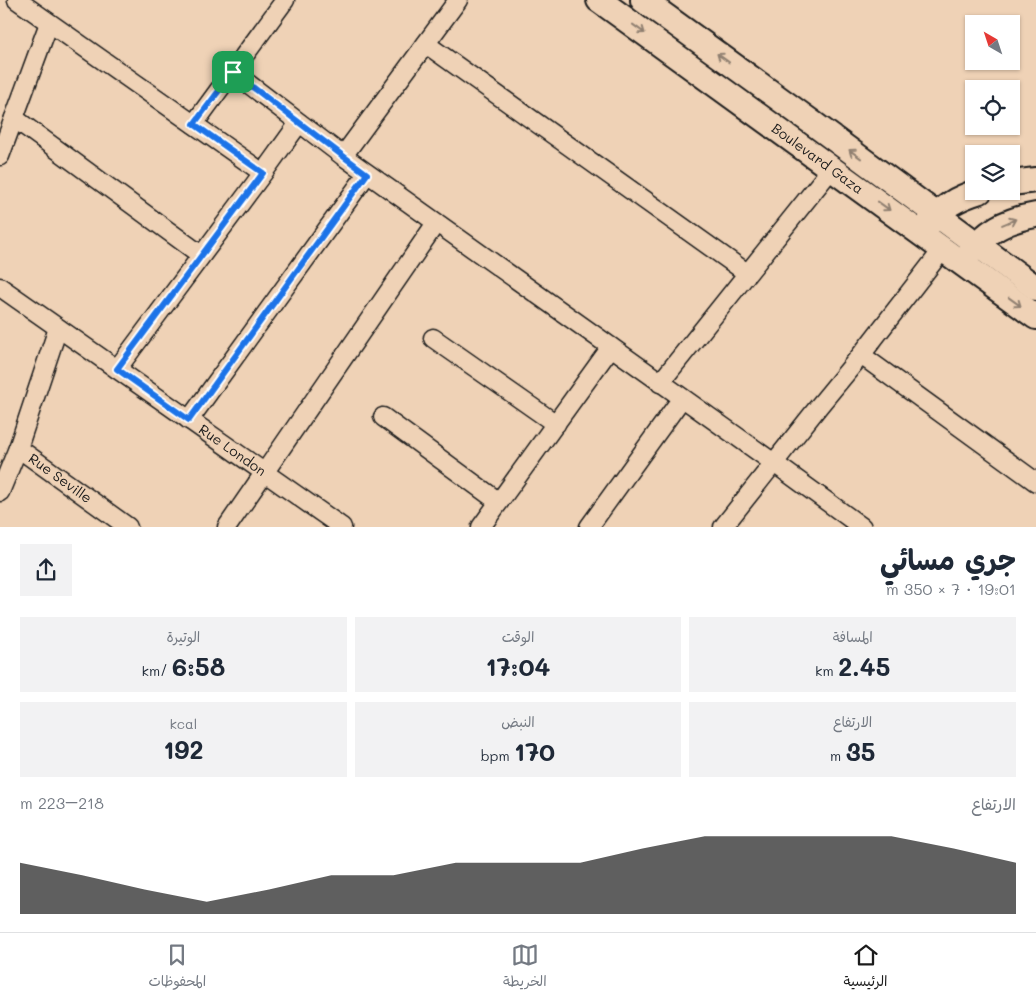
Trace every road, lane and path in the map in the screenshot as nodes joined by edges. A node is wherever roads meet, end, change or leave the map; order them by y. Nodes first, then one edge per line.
1 (17, 0) edge
2 (285, 0) edge
3 (458, 0) edge
4 (600, 0) edge
5 (642, 0) edge
6 (50, 23) junction
7 (426, 44) junction
8 (233, 72) junction
9 (14, 118) junction
10 (299, 122) junction
11 (194, 124) junction
12 (0, 156) edge
13 (343, 156) junction
14 (832, 168) junction
15 (263, 173) junction
16 (367, 174) junction
17 (1036, 180) edge
18 (1020, 182) edge
19 (965, 196) edge
20 (936, 214) junction
21 (1036, 215) edge
22 (436, 223) junction
23 (921, 233) junction
24 (976, 244) junction
25 (943, 249) junction
26 (201, 256) junction
27 (962, 263) junction
28 (747, 273) junction
29 (0, 287) edge
30 (1036, 288) edge
31 (1036, 317) edge
32 (58, 328) junction
33 (433, 338) dead end
34 (611, 347) junction
35 (861, 355) junction
36 (117, 369) junction
37 (660, 383) junction
38 (682, 398) junction
39 (383, 417) dead end
40 (189, 420) junction
41 (556, 424) junction
42 (18, 448) junction
43 (774, 463) junction
44 (265, 473) junction
45 (1036, 482) edge
46 (1, 488) edge
47 (499, 502) junction
48 (107, 520) edge
49 (128, 527) edge
50 (227, 527) edge
51 (342, 527) edge
52 (481, 527) edge
53 (589, 527) edge
54 (723, 527) edge
55 (862, 527) edge

1 - 6 street
2 - 8 street
3 - 7 street
4 -> 14 street, Boulevard Gaza
20 -> 5 street, Boulevard Gaza
6 - 9 street
6 - 11 street
7 - 13 street
7 - 28 street
8 - 10 street
8 - 11 street
9 - 12 street
9 - 26 street
10 - 13 street
10 - 15 street
11 - 15 street
13 - 16 street
14 -> 23 street, Boulevard Gaza
14 - 28 street
15 - 26 street
16 - 22 street
16 - 40 street
17 - 18 street
19 - 20 street
20 - 23 street
20 - 24 street, Boulevard Gaza
24 -> 21 street
22 - 34 street
22 - 44 street
23 - 25 street, Boulevard Gaza
24 - 27 street
24 - 30 street, Boulevard Gaza
25 - 27 street, Boulevard Gaza
25 - 35 street
26 - 36 street
27 -> 31 street, Boulevard Gaza
28 - 37 street
29 - 32 street, Rue London
32 - 36 street, Rue London
32 - 42 street
33 - 41 street
34 - 37 street
34 - 41 street
35 - 43 street
35 - 45 street
36 - 40 street, Rue London
37 - 38 street
38 - 43 street
38 - 53 street
39 - 47 street
40 - 44 street, Rue London
41 - 47 street
42 - 46 street
42 - 48 street, Rue Seville
43 - 54 street
43 - 55 street
44 - 50 street
44 - 51 street, Rue London
47 - 52 street
48 - 49 street, Rue Seville

